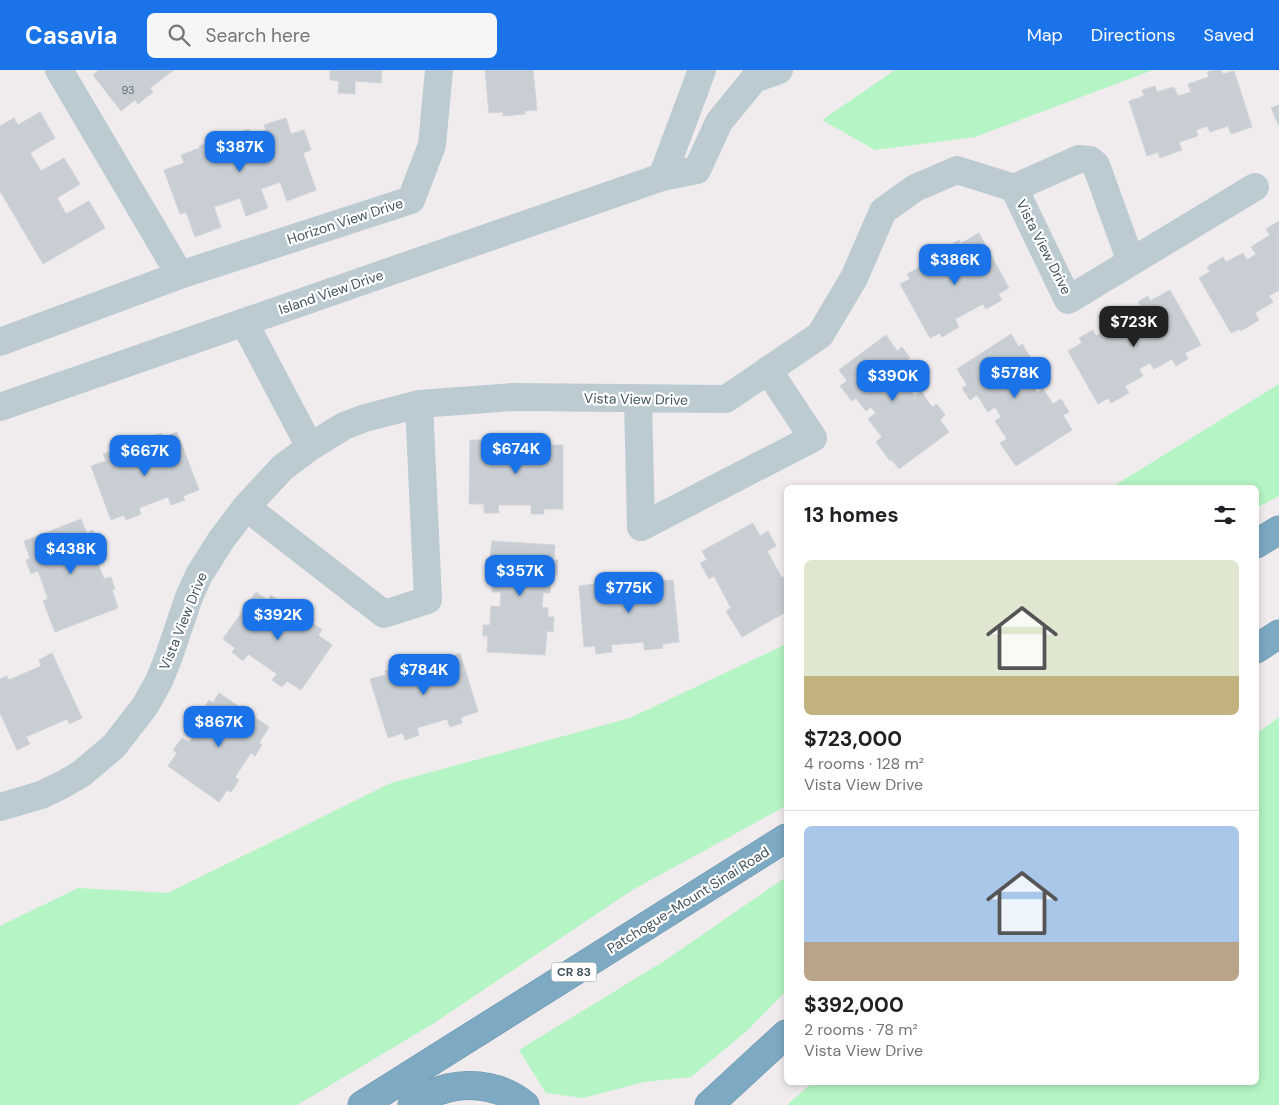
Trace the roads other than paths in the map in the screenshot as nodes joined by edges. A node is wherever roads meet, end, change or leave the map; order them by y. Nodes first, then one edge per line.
1 (59, 70) edge
2 (439, 70) edge
3 (702, 70) edge
4 (779, 70) edge
5 (662, 177) junction
6 (1255, 186) dead end
7 (1014, 188) junction
8 (1131, 262) junction
9 (180, 274) junction
10 (244, 322) junction
11 (0, 342) edge
12 (768, 370) junction
13 (638, 399) junction
14 (419, 404) junction
15 (0, 407) edge
16 (310, 447) junction
17 (246, 507) junction
18 (1279, 530) edge
19 (1259, 542) edge
20 (1279, 634) edge
21 (1259, 647) edge
22 (0, 807) edge
23 (784, 839) edge
24 (784, 1036) edge
25 (362, 1105) edge
26 (412, 1105) edge
27 (525, 1105) edge
28 (708, 1105) edge

1 - 9 street
2 - 9 street, Horizon View Drive
3 - 5 street
4 - 5 street
5 - 10 street, Island View Drive
6 - 8 street, Vista View Drive
7 - 8 street
7 - 8 street, Vista View Drive
7 - 12 street, Vista View Drive
9 - 11 street, Horizon View Drive
10 - 15 street, Island View Drive
10 - 16 street
12 - 13 street, Vista View Drive
12 - 13 street
13 - 14 street, Vista View Drive
14 - 16 street, Vista View Drive
14 - 17 street
16 - 17 street, Vista View Drive
17 - 22 street, Vista View Drive
18 - 19 highway
20 - 21 highway
23 - 25 highway, Patchogue-Mount Sinai Road / CR 83
24 - 28 highway
26 - 27 highway

